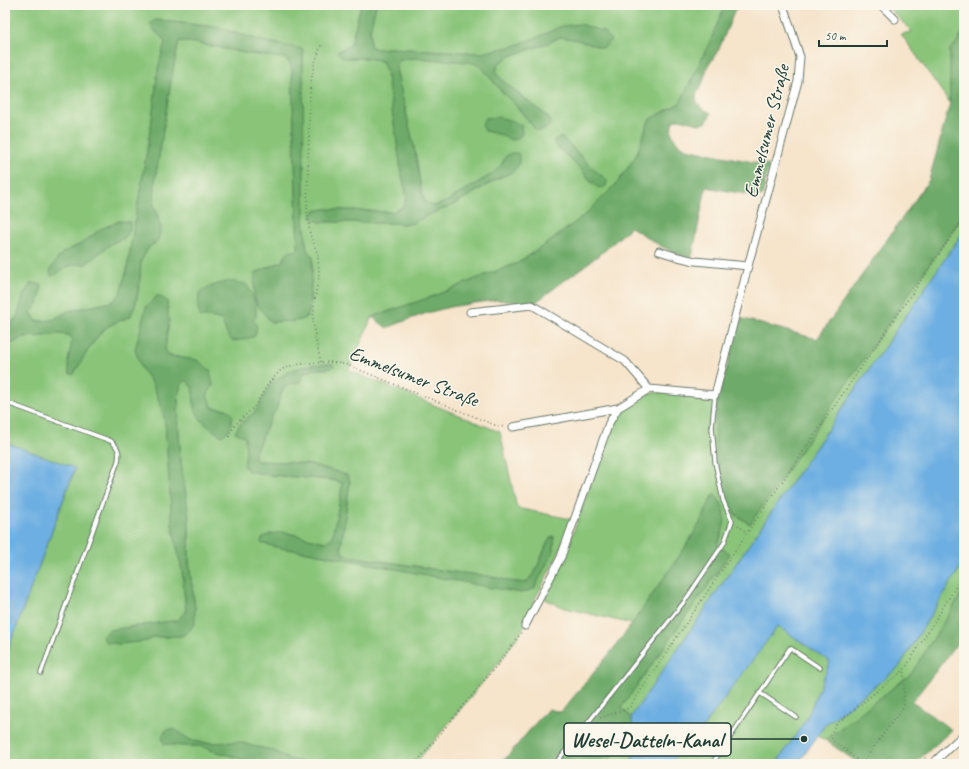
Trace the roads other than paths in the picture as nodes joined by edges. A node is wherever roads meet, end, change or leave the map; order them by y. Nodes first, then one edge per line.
1 (783, 5) edge
2 (881, 5) edge
3 (895, 19) dead end
4 (659, 251) dead end
5 (748, 266) junction
6 (470, 312) dead end
7 (649, 389) junction
8 (715, 395) junction
9 (5, 402) edge
10 (618, 408) junction
11 (513, 427) road end
12 (526, 626) road end
13 (820, 668) dead end
14 (41, 673) dead end
15 (760, 693) junction
16 (796, 717) dead end
17 (964, 734) edge
18 (555, 764) edge
19 (712, 764) edge
20 (932, 764) edge

1 - 5 street, Emmelsumer Straße
2 - 3 street
4 - 5 street
5 - 8 street, Emmelsumer Straße
6 - 7 street
7 - 8 street
7 - 10 street
8 - 18 lane
9 - 14 lane
10 - 11 street
10 - 12 street
13 - 15 lane
15 - 16 lane
15 - 19 lane
17 - 20 street

